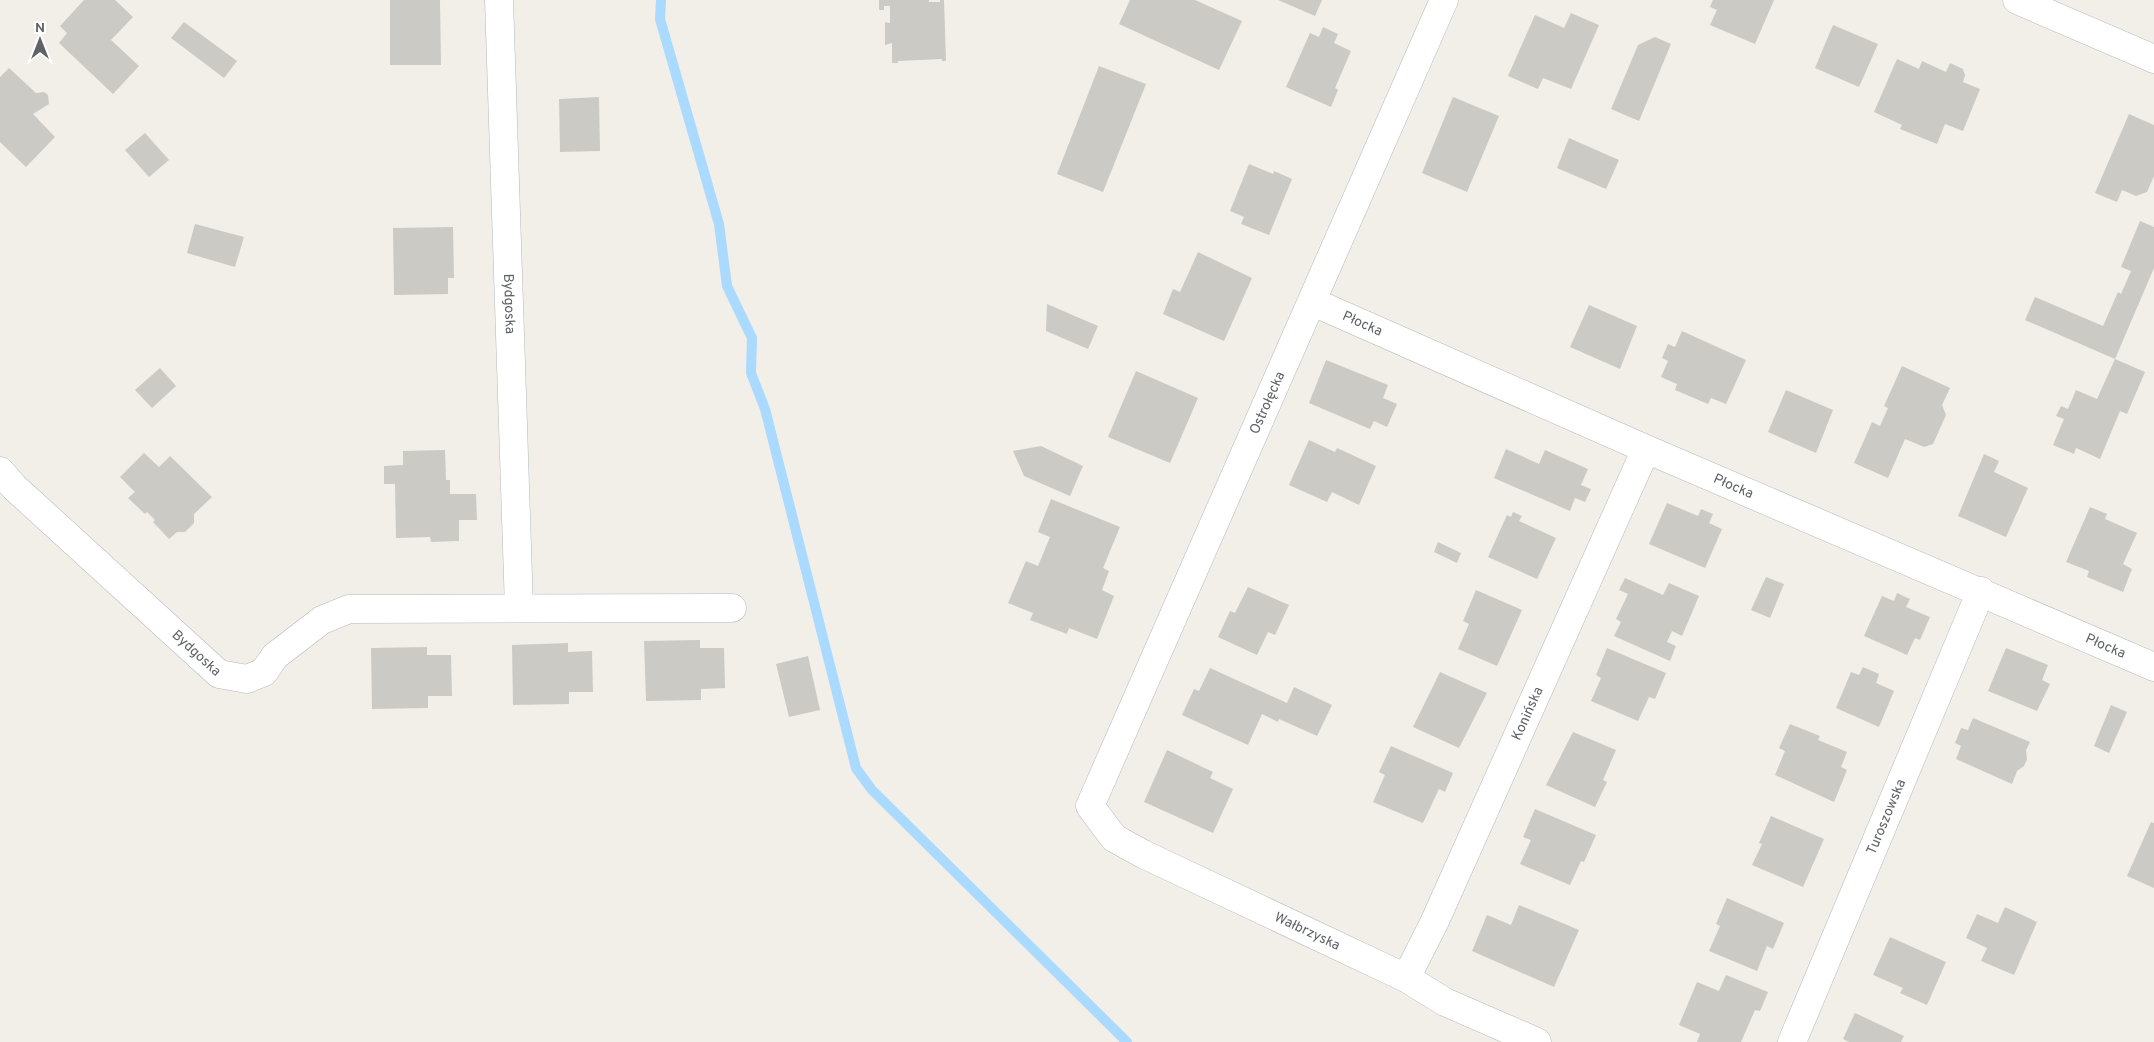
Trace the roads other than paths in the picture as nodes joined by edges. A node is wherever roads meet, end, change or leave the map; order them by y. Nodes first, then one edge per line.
1 (499, 0) edge
2 (1444, 0) edge
3 (2018, 0) edge
4 (2154, 59) edge
5 (1313, 302) junction
6 (1646, 449) junction
7 (0, 472) edge
8 (1981, 591) junction
9 (519, 608) junction
10 (732, 608) dead end
11 (2154, 667) edge
12 (1090, 806) joint
13 (1406, 978) junction
14 (1537, 1042) edge
15 (1792, 1042) edge

1 - 9 street, Bydgoska
2 - 5 street, Ostrołęcka
3 - 4 street
5 - 6 street, Płocka
5 - 12 street, Ostrołęcka
6 - 8 street, Płocka
6 - 13 street, Konińska
7 - 9 street, Bydgoska
8 - 11 street, Płocka
8 - 15 street, Turoszowska
9 - 10 street, Bydgoska
12 - 13 street, Wałbrzyska
13 - 14 street, Wałbrzyska

